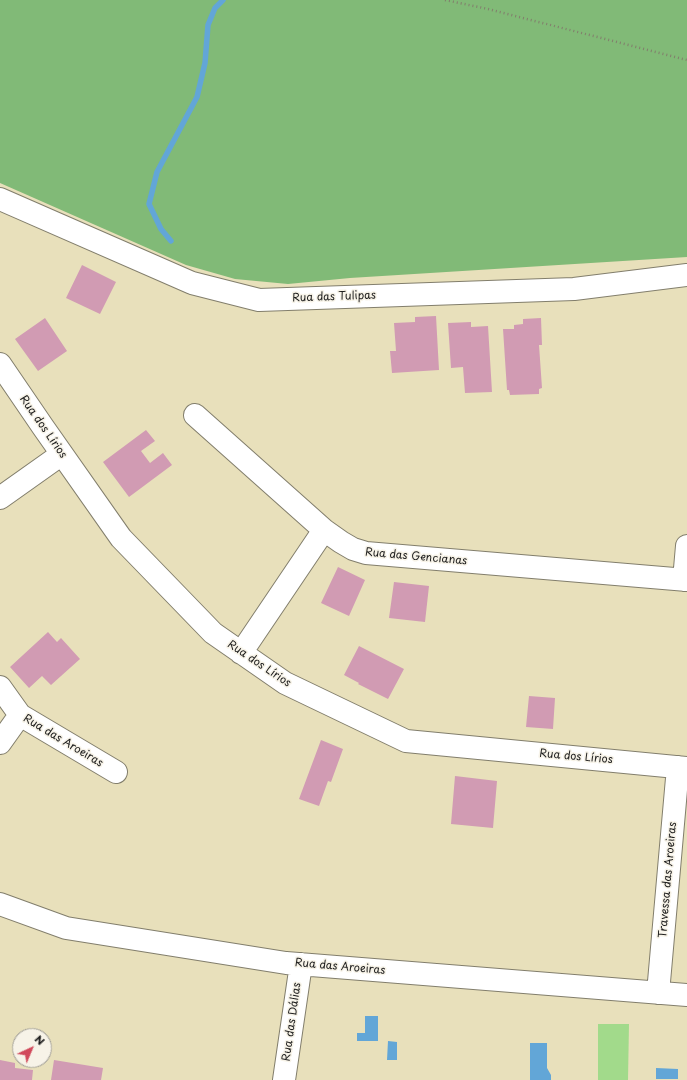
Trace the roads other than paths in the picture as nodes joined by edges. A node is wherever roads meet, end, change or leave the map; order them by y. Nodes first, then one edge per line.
1 (0, 199) edge
2 (687, 275) edge
3 (0, 364) edge
4 (195, 415) dead end
5 (62, 454) junction
6 (0, 498) edge
7 (324, 530) junction
8 (687, 546) edge
9 (686, 580) edge
10 (242, 653) junction
11 (0, 688) edge
12 (20, 715) junction
13 (0, 743) edge
14 (682, 767) edge
15 (116, 772) dead end
16 (0, 904) edge
17 (301, 964) junction
18 (658, 993) junction
19 (687, 996) edge
20 (284, 1080) edge

1 - 2 street, Rua das Tulipas
3 - 5 street, Rua dos Lírios
4 - 7 street, Rua das Gencianas
5 - 6 street
5 - 10 street, Rua dos Lírios
7 - 9 street, Rua das Gencianas
7 - 10 street
8 - 9 street
10 - 14 street, Rua dos Lírios
11 - 12 street, Rua das Aroeiras
12 - 13 street
12 - 15 street, Rua das Aroeiras
14 - 18 street, Travessa das Aroeiras
16 - 17 street, Rua das Aroeiras
17 - 18 street, Rua das Aroeiras
17 - 20 street, Rua das Dálias
18 - 19 street, Rua das Aroeiras

